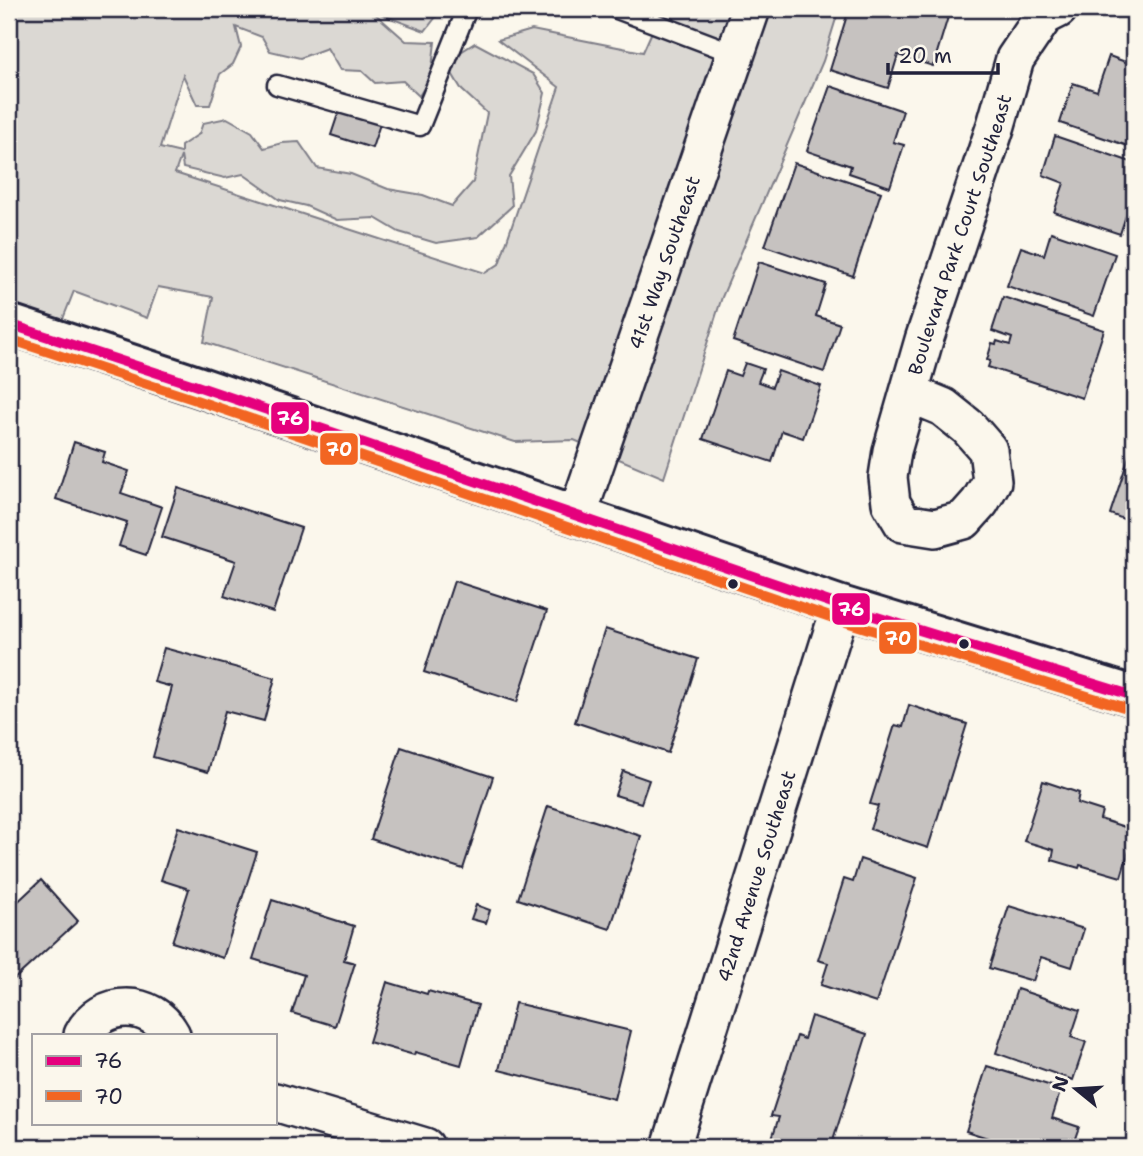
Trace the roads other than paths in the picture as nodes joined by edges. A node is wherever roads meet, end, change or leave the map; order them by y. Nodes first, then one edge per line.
1 (467, 9) edge
2 (617, 9) edge
3 (751, 9) edge
4 (1058, 9) edge
5 (736, 54) junction
6 (277, 85) dead end
7 (9, 324) edge
8 (909, 393) dead end
9 (578, 516) junction
10 (841, 606) junction
11 (1134, 696) edge
12 (84, 1034) edge
13 (170, 1034) edge
14 (276, 1102) edge
15 (425, 1147) edge
16 (671, 1147) edge

1 - 6 lane
2 - 5 lane
3 - 5 street, 41st Way Southeast
4 - 8 street, Boulevard Park Court Southeast
5 - 9 street, 41st Way Southeast
7 - 9 street
9 - 10 street
10 - 11 street
10 - 16 street, 42nd Avenue Southeast
12 - 13 street
14 - 15 street

